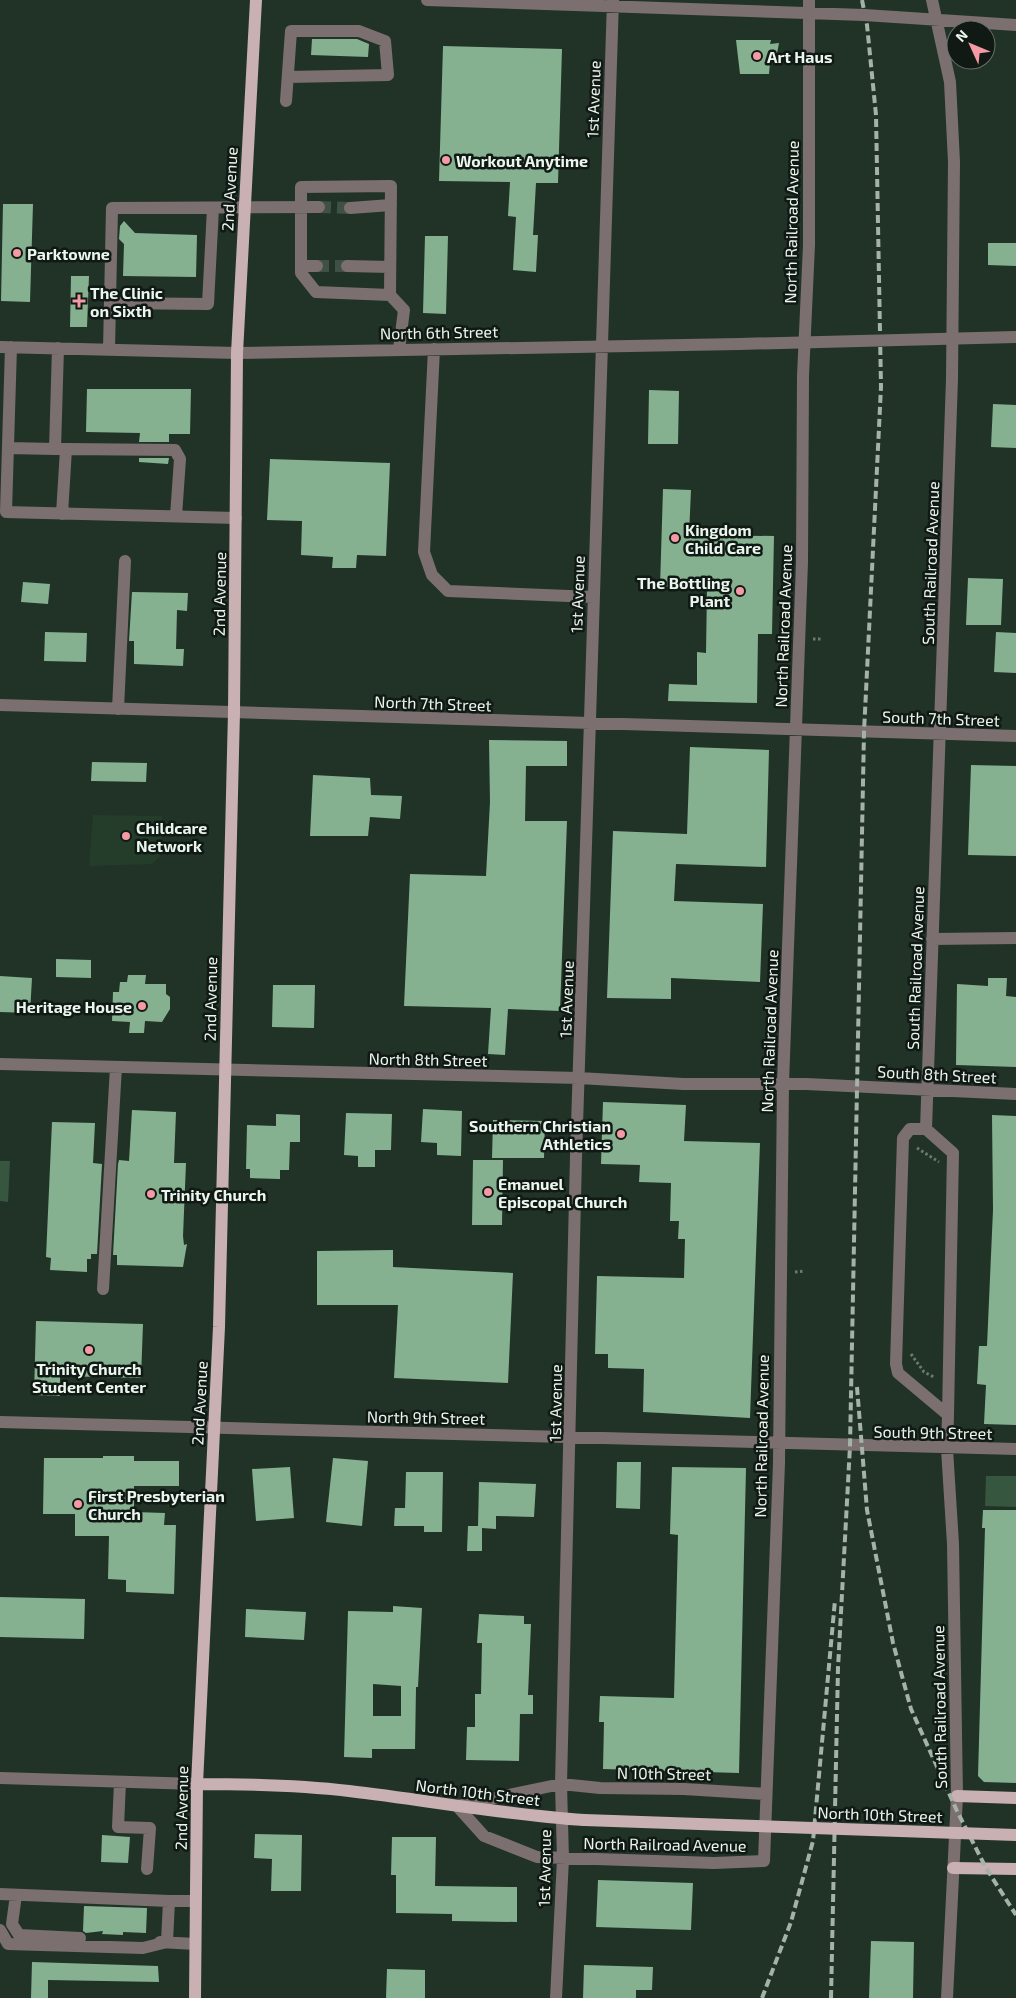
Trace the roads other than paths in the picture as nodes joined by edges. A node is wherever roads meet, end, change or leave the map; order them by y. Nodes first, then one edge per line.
1 (256, 0) edge
2 (427, 0) edge
3 (932, 0) edge
4 (613, 2) edge
5 (814, 8) edge
6 (938, 20) junction
7 (1016, 25) edge
8 (288, 77) junction
9 (286, 101) dead end
10 (391, 205) junction
11 (301, 207) junction
12 (319, 207) tunnel mouth
13 (213, 208) junction
14 (350, 208) tunnel mouth
15 (245, 209) junction
16 (301, 266) junction
17 (317, 266) tunnel mouth
18 (347, 266) tunnel mouth
19 (390, 267) junction
20 (390, 295) junction
21 (110, 303) junction
22 (1016, 336) edge
23 (600, 345) junction
24 (5, 347) edge
25 (58, 348) junction
26 (399, 349) junction
27 (434, 349) junction
28 (109, 350) junction
29 (237, 353) junction
30 (8, 448) junction
31 (61, 449) junction
32 (62, 514) junction
33 (176, 516) junction
34 (236, 518) junction
35 (125, 561) dead end
36 (593, 597) junction
37 (0, 705) edge
38 (118, 709) junction
39 (234, 712) junction
40 (590, 724) junction
41 (796, 729) junction
42 (864, 732) joint
43 (939, 734) junction
44 (1016, 736) edge
45 (1016, 938) edge
46 (932, 940) junction
47 (0, 1064) edge
48 (116, 1067) junction
49 (225, 1070) junction
50 (580, 1078) junction
51 (784, 1084) junction
52 (856, 1087) joint
53 (926, 1090) junction
54 (1016, 1094) edge
55 (926, 1129) junction
56 (103, 1289) dead end
57 (948, 1415) junction
58 (0, 1422) edge
59 (214, 1428) junction
60 (570, 1436) junction
61 (779, 1443) junction
62 (850, 1446) joint
63 (947, 1449) junction
64 (1016, 1449) edge
65 (0, 1778) edge
66 (120, 1782) junction
67 (197, 1784) junction
68 (561, 1784) junction
69 (766, 1794) junction
70 (958, 1796) junction
71 (1016, 1798) edge
72 (457, 1806) junction
73 (561, 1819) junction
74 (1016, 1835) edge
75 (562, 1859) junction
76 (953, 1868) junction
77 (147, 1869) dead end
78 (1016, 1869) edge
79 (0, 1894) edge
80 (16, 1895) junction
81 (169, 1901) junction
82 (196, 1901) junction
83 (0, 1930) edge
84 (167, 1942) junction
85 (195, 1944) junction
86 (195, 1998) edge
87 (556, 1998) edge
88 (947, 1998) edge

1 - 15 main road, 2nd Avenue
2 - 4 street
3 - 6 street, South Railroad Avenue
4 - 5 street
4 - 23 street, 1st Avenue
5 - 6 street, bridge
5 - 41 street, North Railroad Avenue
6 - 7 street
6 - 43 street, South Railroad Avenue
8 - 8 street
8 - 9 street
10 - 11 street
10 - 14 street
10 - 19 street
11 - 12 street
11 - 15 street
11 - 16 street
13 - 15 street
13 - 21 street
13 - 21 street
15 - 29 main road, 2nd Avenue
16 - 17 street
16 - 20 street
18 - 19 street
19 - 20 street
20 - 26 street
21 - 28 street
22 - 23 street, North 6th Street, bridge
23 - 27 street, North 6th Street
23 - 36 street, 1st Avenue
24 - 25 street, North 6th Street
24 - 30 street
25 - 28 street, North 6th Street
25 - 31 street
26 - 27 street, North 6th Street
26 - 29 street, North 6th Street
27 - 36 street
28 - 29 street, North 6th Street
29 - 34 main road, 2nd Avenue
30 - 31 street
30 - 32 street
31 - 32 street
31 - 33 street
32 - 33 street
33 - 34 street
34 - 39 main road, 2nd Avenue
35 - 38 street
36 - 40 street, 1st Avenue
37 - 38 street, North 7th Street
38 - 39 street, North 7th Street
39 - 40 street, North 7th Street
39 - 49 main road, 2nd Avenue
40 - 41 street, North 7th Street
40 - 50 street, 1st Avenue
41 - 42 street, North 7th Street
41 - 51 street, North Railroad Avenue
42 - 43 street, South 7th Street
43 - 44 street, South 7th Street
43 - 46 street, South Railroad Avenue
45 - 46 street
46 - 53 street, South Railroad Avenue
47 - 48 street, North 8th Street
48 - 49 street, North 8th Street
48 - 56 street
49 - 50 street, North 8th Street
49 - 59 main road, 2nd Avenue
50 - 51 street, North 8th Street
50 - 60 street, 1st Avenue
51 - 52 street, North 8th Street
51 - 61 street, North Railroad Avenue
52 - 53 street, South 8th Street
53 - 54 street, South 8th Street
53 - 55 street, South Railroad Avenue
55 - 57 street, South Railroad Avenue
55 - 57 street
57 - 63 street, South Railroad Avenue
58 - 59 street, North 9th Street
59 - 60 street, North 9th Street
59 - 67 main road, 2nd Avenue
60 - 61 street, North 9th Street
60 - 68 street, 1st Avenue
61 - 62 street, North 9th Street
61 - 69 street, North Railroad Avenue
62 - 63 street, South 9th Street
63 - 64 street, South 9th Street
63 - 70 street, South Railroad Avenue
65 - 66 street, North 10th Street
66 - 67 street, North 10th Street
66 - 77 street
67 - 72 main road, North 10th Street
67 - 82 main road, 2nd Avenue
68 - 69 street, N 10th Street
68 - 72 street, N 10th Street
68 - 73 street, 1st Avenue
69 - 75 street, North Railroad Avenue
70 - 71 main road
70 - 76 street, South Railroad Avenue
72 - 73 main road, North 10th Street
72 - 75 street, North Railroad Avenue
73 - 74 main road, North 10th Street, bridge
73 - 75 street, 1st Avenue
75 - 87 street, 1st Avenue
76 - 78 main road
76 - 88 street, South Railroad Avenue
79 - 80 street
80 - 81 street
80 - 84 street
81 - 82 street
81 - 84 street
82 - 85 main road, 2nd Avenue
83 - 84 street
84 - 85 street
85 - 86 main road, 2nd Avenue

